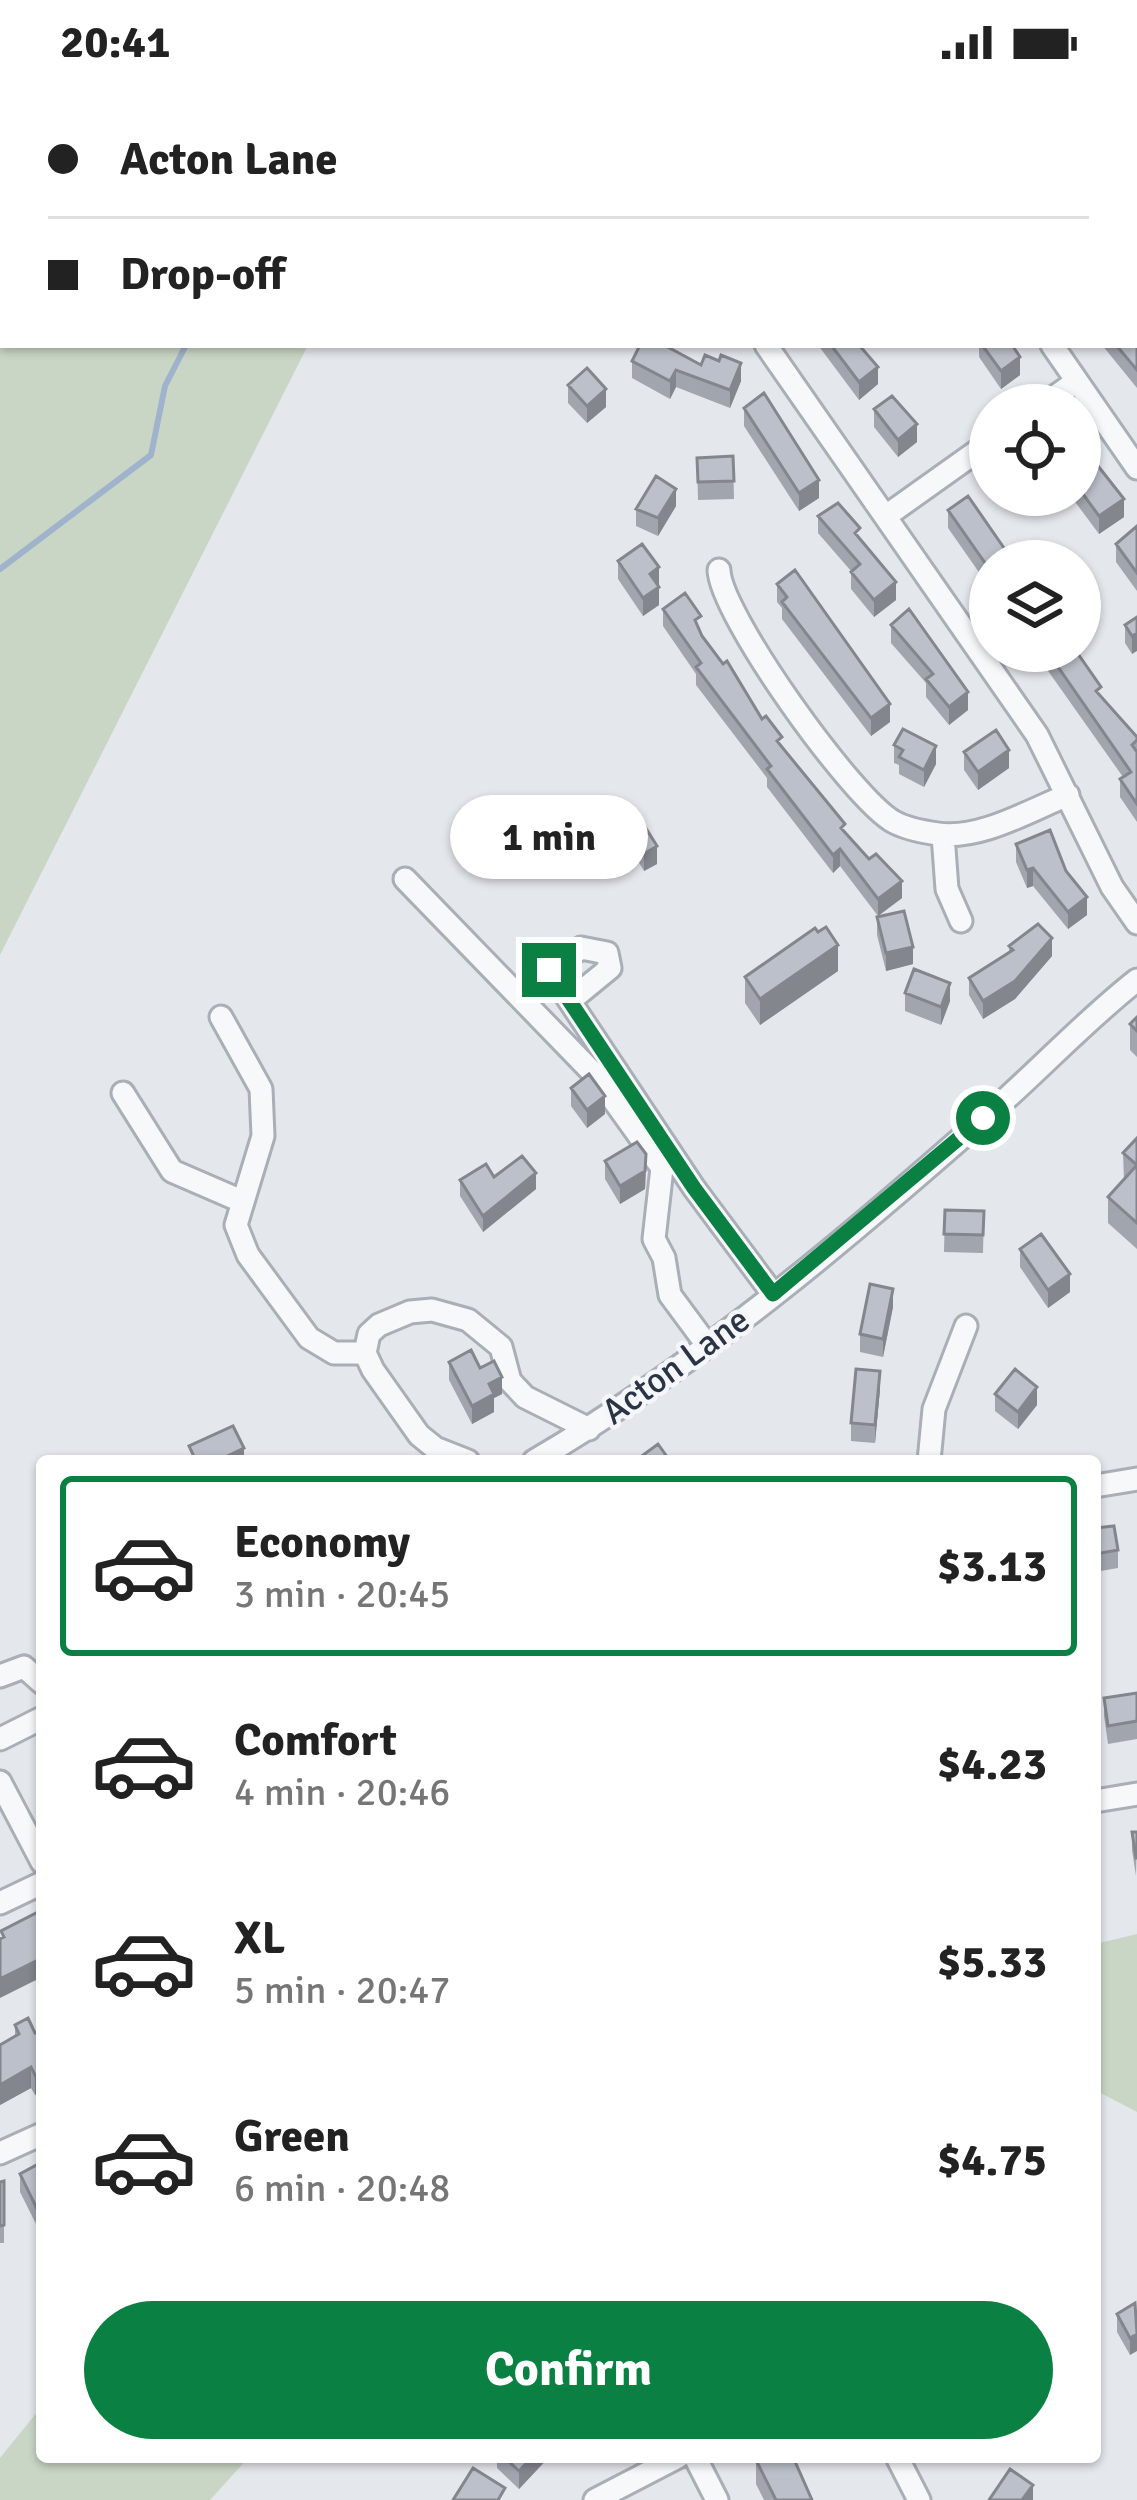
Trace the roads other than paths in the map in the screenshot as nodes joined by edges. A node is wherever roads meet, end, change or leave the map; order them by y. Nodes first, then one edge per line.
1 (768, 348) edge
2 (1054, 348) edge
3 (1077, 381) junction
4 (1073, 384) edge
5 (969, 457) edge
6 (1137, 468) edge
7 (886, 516) junction
8 (719, 570) dead end
9 (1068, 795) junction
10 (944, 835) junction
11 (405, 878) dead end
12 (961, 921) dead end
13 (1137, 922) edge
14 (1137, 980) edge
15 (571, 1000) dead end
16 (221, 1017) dead end
17 (123, 1094) dead end
18 (239, 1199) junction
19 (773, 1294) junction
20 (966, 1326) dead end
21 (707, 1345) junction
22 (365, 1353) junction
23 (589, 1429) junction
24 (453, 1455) edge
25 (544, 1455) edge
26 (930, 1455) edge
27 (1137, 1479) edge
28 (1101, 1485) edge
29 (0, 1676) edge
30 (36, 1678) edge
31 (36, 1720) edge
32 (2, 1732) edge
33 (0, 1782) edge
34 (1137, 1794) edge
35 (1101, 1800) edge
36 (36, 1851) edge
37 (36, 1886) edge
38 (0, 1904) edge
39 (36, 2137) edge
40 (0, 2153) edge
41 (666, 2463) edge
42 (698, 2463) edge
43 (900, 2463) edge
44 (595, 2500) edge
45 (717, 2500) edge
46 (919, 2500) edge

1 - 7 street
2 - 3 street
3 - 4 street
3 - 6 street
5 - 7 street
7 - 9 street
8 - 10 street
9 - 10 street
9 - 13 street
10 - 12 street
11 - 21 street
14 - 19 street, Acton Lane
15 - 19 street
16 - 18 street
17 - 18 street
18 - 22 street
19 - 21 street, Acton Lane
20 - 26 street
21 - 23 street, Acton Lane
22 - 23 street
22 - 24 street
23 - 25 street, Acton Lane
27 - 28 street
29 - 30 street
31 - 32 street
33 - 36 street
34 - 35 street
37 - 38 street
39 - 40 street
41 - 44 street
42 - 45 street
43 - 46 street

